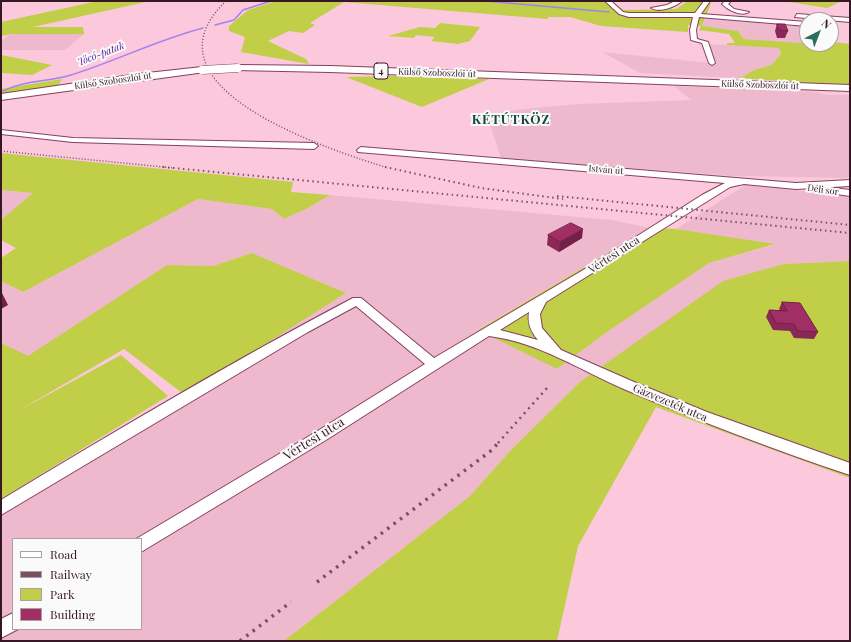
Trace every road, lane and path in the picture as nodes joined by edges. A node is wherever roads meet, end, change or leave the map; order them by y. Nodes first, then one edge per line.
1 (608, 1) edge
2 (679, 1) edge
3 (707, 1) edge
4 (728, 1) edge
5 (618, 9) junction
6 (754, 13) dead end
7 (698, 15) junction
8 (787, 15) dead end
9 (850, 20) edge
10 (799, 23) edge
11 (839, 26) edge
12 (850, 27) edge
13 (712, 62) dead end
14 (850, 88) edge
15 (1, 97) edge
16 (1, 132) edge
17 (314, 146) dead end
18 (361, 150) dead end
19 (743, 182) junction
20 (850, 183) edge
21 (796, 186) junction
22 (850, 193) edge
23 (544, 297) junction
24 (486, 332) junction
25 (557, 353) junction
26 (433, 364) junction
27 (850, 469) edge
28 (1, 508) edge
29 (142, 544) edge
30 (12, 623) edge
31 (1, 629) edge

1 - 5 street
2 - 5 street
3 - 7 street
4 - 6 street
5 - 7 street
7 - 10 street
7 - 13 street
8 - 9 street
11 - 12 street
14 - 15 main road, Külső Szoboszlói út / 4, bridge
16 - 17 street
18 - 19 street, István út
19 - 21 street, István út
19 - 23 street, Vértesi utca
20 - 21 street, István út
21 - 22 street, Déli sor
23 - 24 street, Vértesi utca
23 - 25 street, Gázvezeték utca
24 - 25 street
24 - 26 street, Vértesi utca
25 - 27 street, Gázvezeték utca
26 - 28 street
26 - 29 street, Vértesi utca
30 - 31 street

